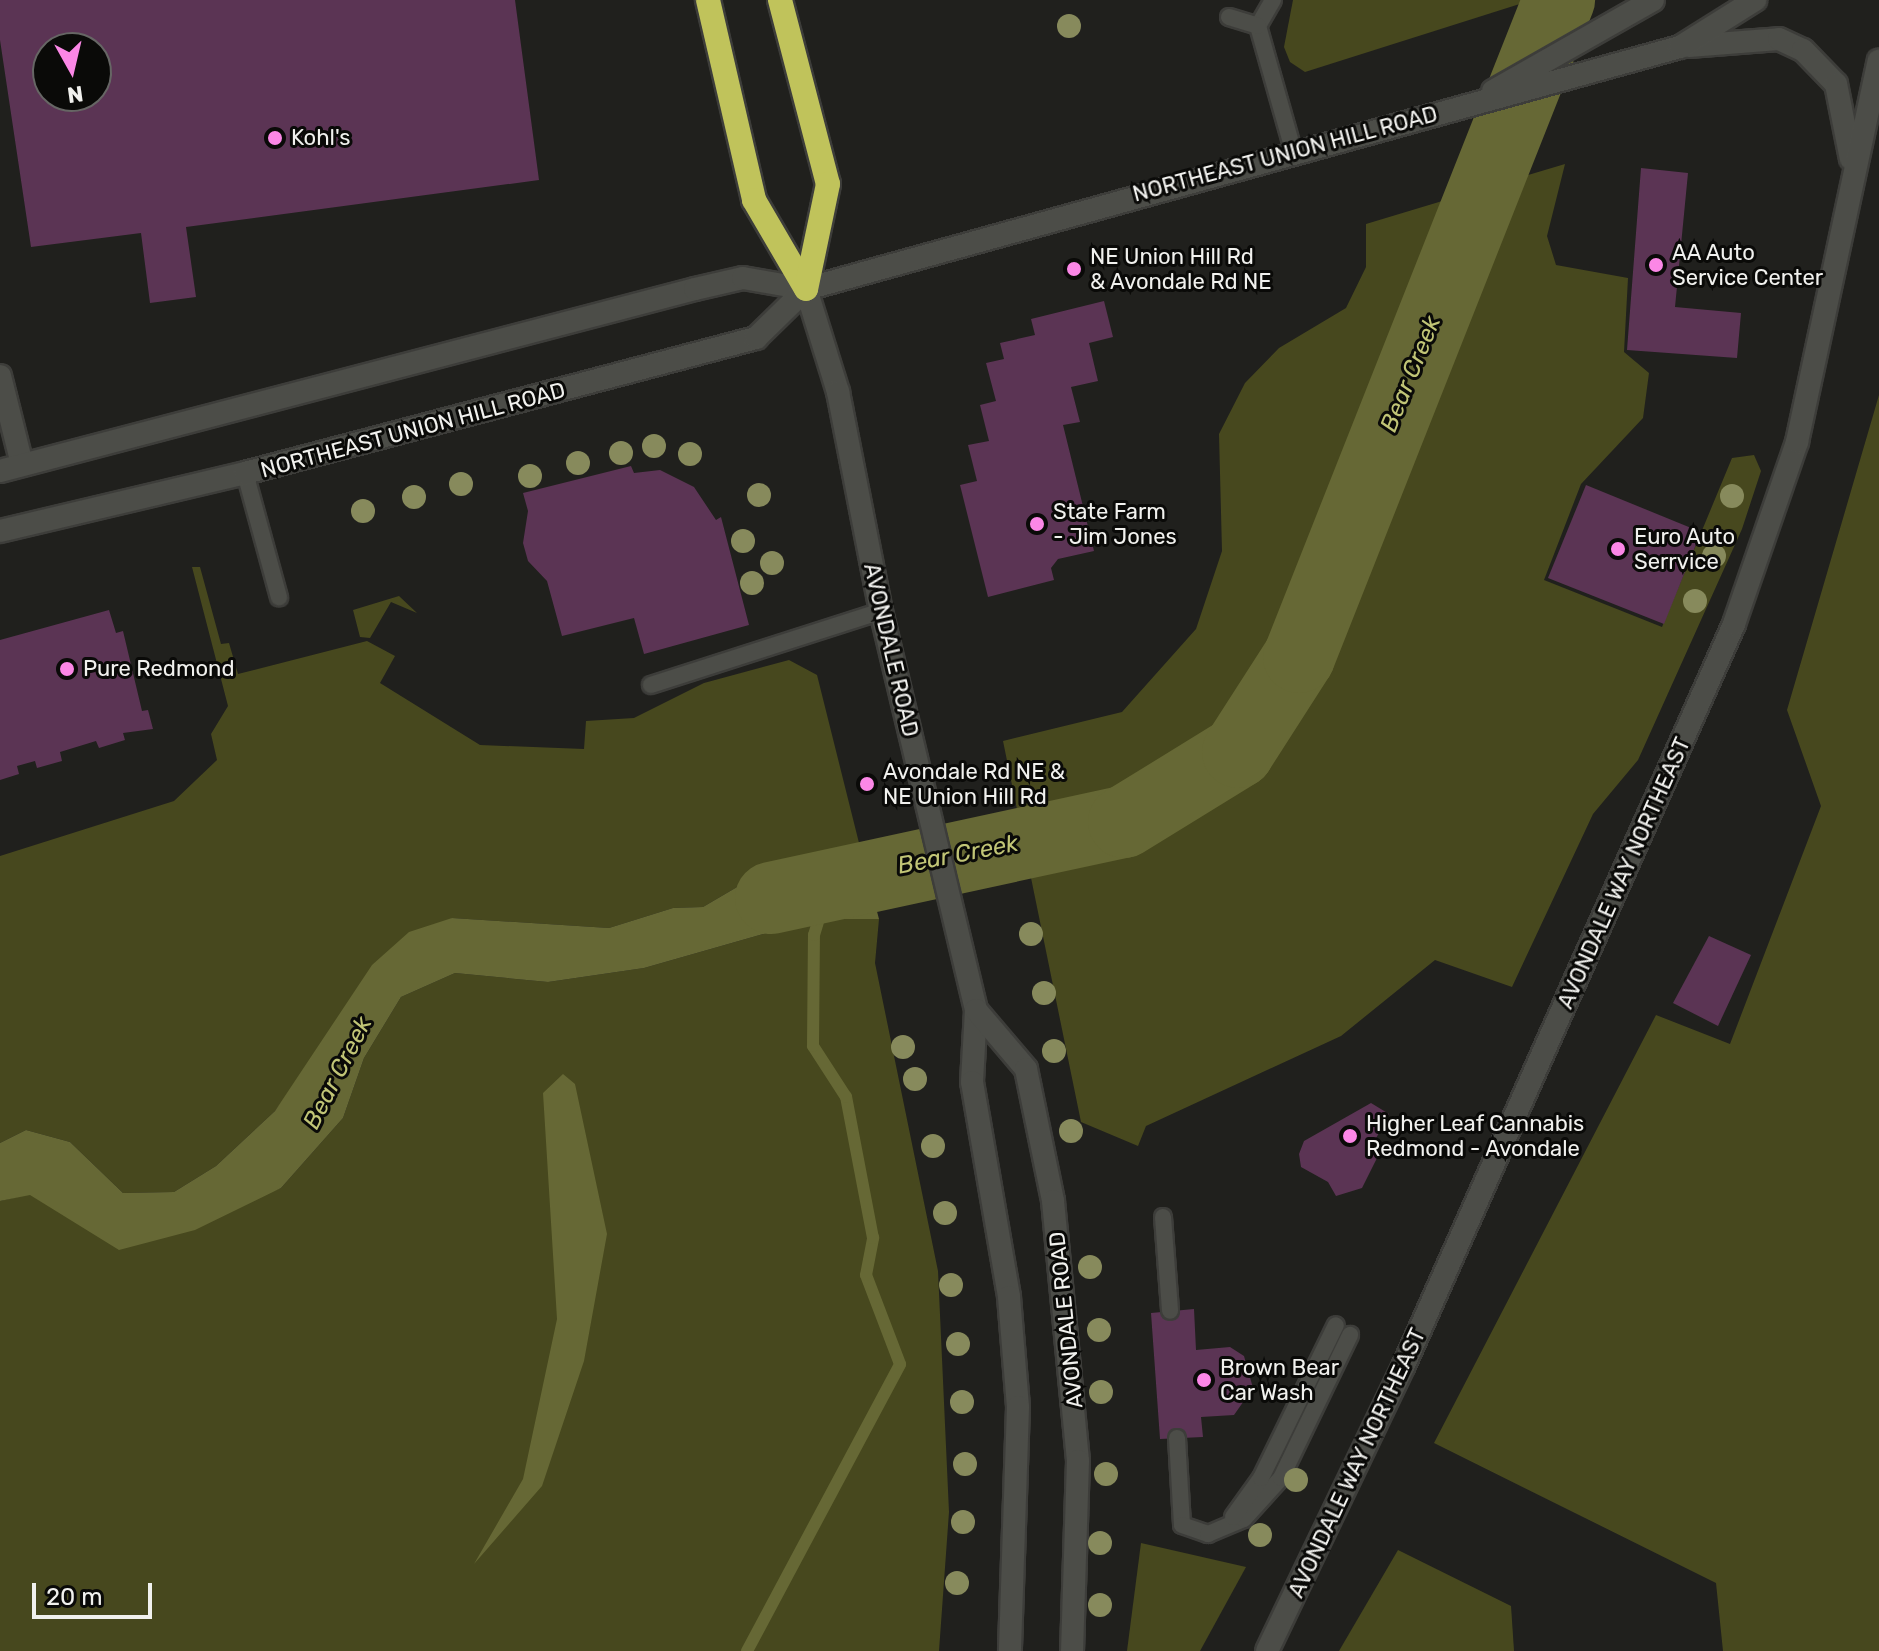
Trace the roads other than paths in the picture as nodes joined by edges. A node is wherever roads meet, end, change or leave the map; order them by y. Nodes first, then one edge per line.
1 (708, 0) edge
2 (780, 0) edge
3 (1273, 0) edge
4 (1653, 0) edge
5 (1755, 0) edge
6 (1229, 17) dead end
7 (1258, 26) junction
8 (1680, 47) junction
9 (1879, 61) edge
10 (1468, 105) junction
11 (1293, 150) junction
12 (1853, 185) junction
13 (806, 289) junction
14 (0, 376) edge
15 (22, 464) junction
16 (0, 471) edge
17 (245, 473) junction
18 (0, 531) edge
19 (279, 597) dead end
20 (881, 611) junction
21 (651, 685) dead end
22 (976, 1010) junction
23 (1163, 1217) dead end
24 (1170, 1311) dead end
25 (1343, 1330) dead end
26 (1177, 1438) dead end
27 (1267, 1650) edge
28 (1010, 1651) edge
29 (1072, 1651) edge

1 - 13 highway
2 - 13 highway
3 - 7 lane
4 - 10 main road
5 - 8 main road, NORTHEAST UNION HILL ROAD
6 - 7 lane
7 - 11 lane
8 - 10 main road, NORTHEAST UNION HILL ROAD
8 - 12 main road
9 - 12 main road, AVONDALE WAY NORTHEAST
10 - 11 main road, NORTHEAST UNION HILL ROAD
11 - 13 main road, NORTHEAST UNION HILL ROAD
12 - 27 main road, AVONDALE WAY NORTHEAST
13 - 15 main road, NORTHEAST UNION HILL ROAD
13 - 17 main road, NORTHEAST UNION HILL ROAD
13 - 20 main road, AVONDALE ROAD
14 - 15 main road
15 - 16 main road, NORTHEAST UNION HILL ROAD
17 - 18 main road, NORTHEAST UNION HILL ROAD
17 - 19 lane
20 - 21 lane
20 - 22 main road, AVONDALE ROAD
22 - 28 main road, AVONDALE ROAD
22 - 29 main road, AVONDALE ROAD
23 - 24 lane
25 - 26 lane

